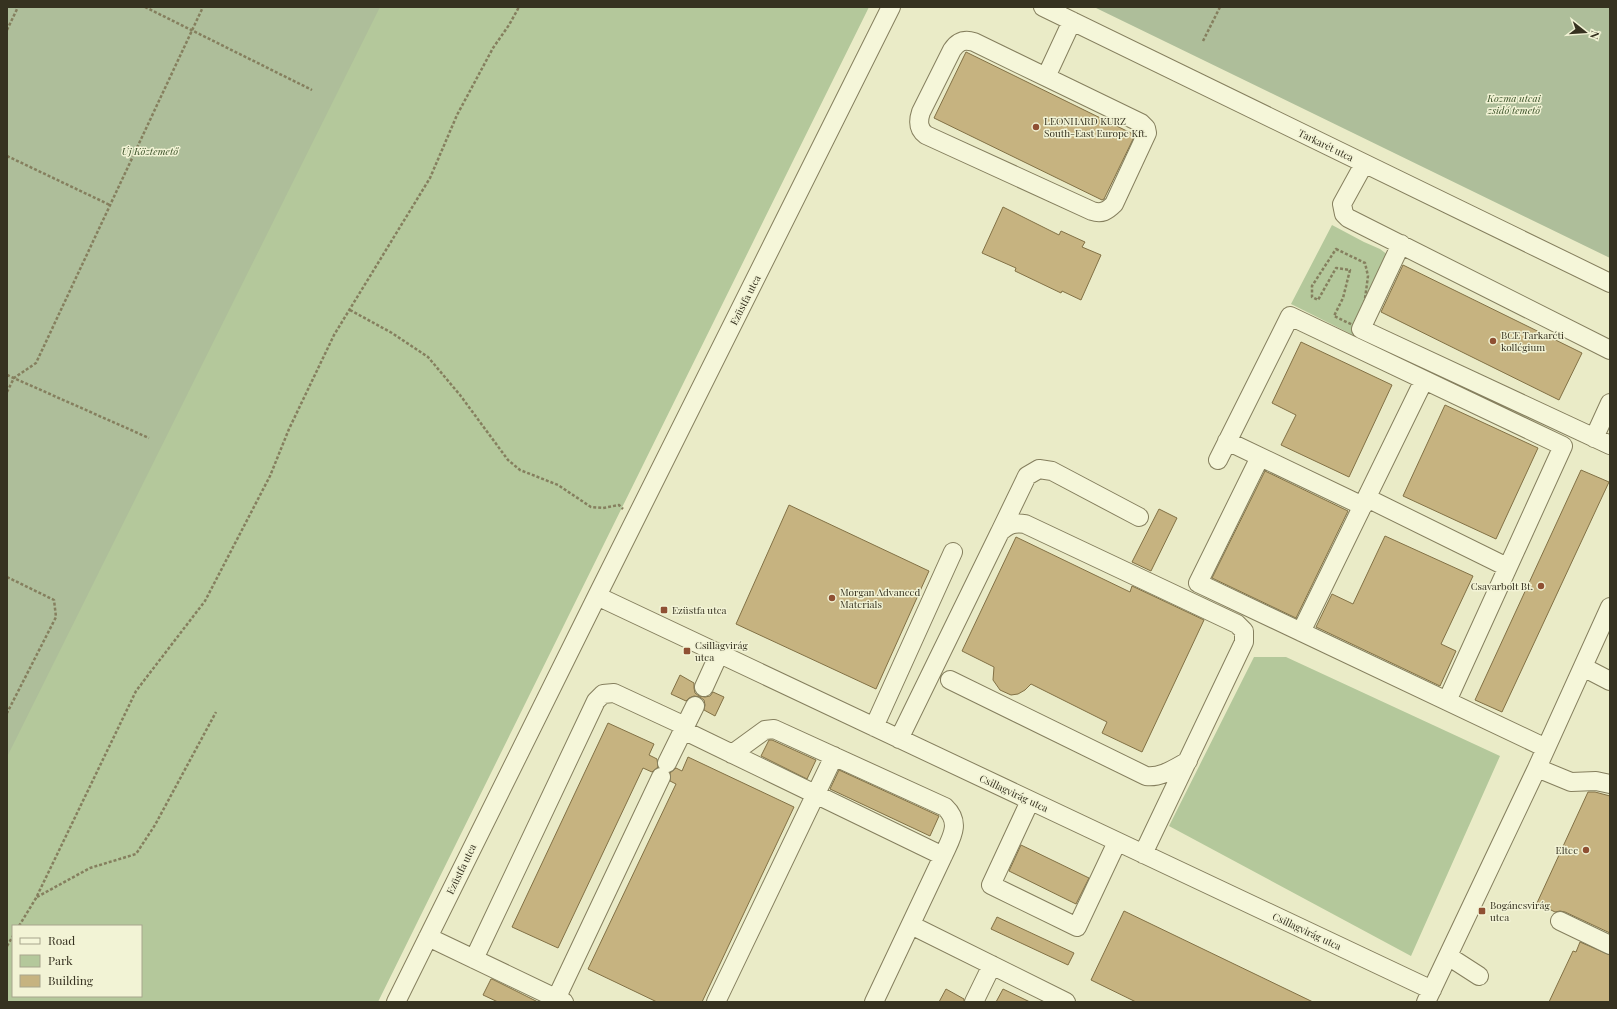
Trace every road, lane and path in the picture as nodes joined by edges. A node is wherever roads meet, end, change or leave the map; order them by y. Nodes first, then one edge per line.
1 (18, 7) edge
2 (145, 7) edge
3 (203, 7) edge
4 (519, 7) edge
5 (891, 7) edge
6 (1043, 7) edge
7 (1220, 7) edge
8 (1072, 21) junction
9 (7, 30) edge
10 (192, 31) junction
11 (1203, 41) dead end
12 (1046, 77) junction
13 (312, 90) dead end
14 (7, 156) edge
15 (1364, 164) junction
16 (110, 205) junction
17 (1401, 244) junction
18 (1610, 283) edge
19 (350, 310) junction
20 (1361, 329) junction
21 (1610, 350) edge
22 (7, 375) edge
23 (14, 378) junction
24 (1424, 380) junction
25 (7, 392) edge
26 (1610, 403) edge
27 (149, 438) dead end
28 (1594, 438) junction
29 (1227, 441) junction
30 (1610, 445) edge
31 (1260, 457) junction
32 (1218, 460) dead end
33 (1365, 502) junction
34 (1139, 517) dead end
35 (632, 526) junction
36 (1000, 532) junction
37 (953, 552) dead end
38 (1507, 567) junction
39 (7, 577) edge
40 (597, 596) junction
41 (1610, 607) edge
42 (1301, 632) junction
43 (719, 654) junction
44 (1583, 667) junction
45 (950, 680) dead end
46 (1610, 681) edge
47 (704, 687) dead end
48 (1446, 701) junction
49 (695, 706) dead end
50 (216, 712) dead end
51 (7, 713) edge
52 (874, 727) junction
53 (684, 728) junction
54 (899, 739) junction
55 (1546, 748) junction
56 (732, 754) junction
57 (834, 756) junction
58 (1188, 761) junction
59 (1537, 768) junction
60 (1610, 784) edge
61 (815, 794) junction
62 (1030, 801) junction
63 (1117, 842) junction
64 (1143, 854) junction
65 (943, 856) junction
66 (36, 898) junction
67 (1560, 921) dead end
68 (20, 925) edge
69 (911, 925) junction
70 (428, 937) junction
71 (1610, 945) edge
72 (1448, 956) junction
73 (474, 959) junction
74 (992, 965) junction
75 (1479, 976) dead end
76 (1038, 996) edge
77 (1429, 996) edge
78 (560, 1000) edge
79 (396, 1002) edge
80 (716, 1002) edge
81 (874, 1002) edge
82 (974, 1002) edge
83 (1066, 1002) edge

1 - 9 path
2 - 10 path
3 - 10 path
4 - 19 path
5 - 35 street, Ezüstfa utca
6 - 8 street, Tarkarét utca
7 - 11 path
8 - 12 street
8 - 15 street, Tarkarét utca
10 - 13 path
10 - 16 path
12 - 12 street
14 - 16 path
15 - 17 street
15 - 18 street, Tarkarét utca
16 - 23 path
17 - 20 street
17 - 21 street
19 - 35 path
19 - 66 path
20 - 20 path
20 - 28 street
22 - 23 path
23 - 25 path
23 - 27 path
24 - 29 street
24 - 33 street
24 - 38 street
26 - 28 street
28 - 30 street
29 - 31 street
29 - 32 street
31 - 33 street
31 - 42 street
33 - 38 street
33 - 42 street
34 - 36 street
35 - 40 street, Ezüstfa utca
36 - 54 street
36 - 58 street
37 - 52 street
38 - 48 street
39 - 51 path
40 - 43 street, Csillagvirág utca
40 - 70 street, Ezüstfa utca
41 - 44 street
42 - 48 street
43 - 47 street
43 - 52 street, Csillagvirág utca
44 - 46 street
44 - 55 street
45 - 58 street
48 - 55 street
49 - 53 street
50 - 66 path
52 - 54 street, Csillagvirág utca
53 - 56 street
53 - 73 street
53 - 78 street
54 - 62 street, Csillagvirág utca
55 - 59 street
56 - 57 street
56 - 61 street
57 - 61 street
57 - 65 street
58 - 64 street
59 - 60 street
59 - 72 street
61 - 65 street
61 - 80 street
62 - 63 street, Csillagvirág utca
62 - 63 street
63 - 64 street, Csillagvirág utca
64 - 77 street, Csillagvirág utca
65 - 69 street
66 - 68 path
67 - 71 street
69 - 74 street
69 - 81 street
70 - 73 street
70 - 79 street, Ezüstfa utca
72 - 75 street
72 - 77 street
73 - 78 street
74 - 76 street
74 - 82 street
76 - 83 street

